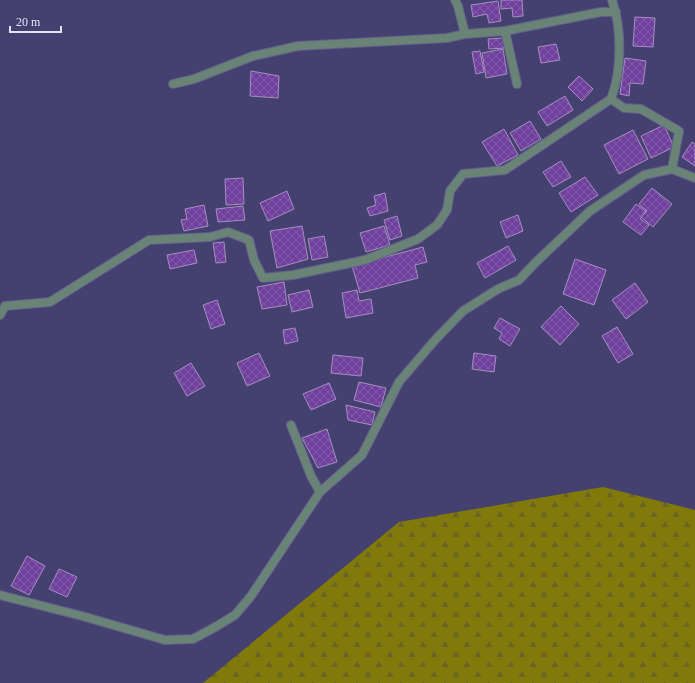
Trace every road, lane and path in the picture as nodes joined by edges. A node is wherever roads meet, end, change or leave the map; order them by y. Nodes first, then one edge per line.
1 (455, 0) edge
2 (612, 0) edge
3 (616, 12) junction
4 (505, 32) junction
5 (465, 34) junction
6 (174, 84) dead end
7 (518, 84) dead end
8 (611, 99) junction
9 (672, 169) junction
10 (695, 178) edge
11 (0, 314) edge
12 (291, 425) dead end
13 (320, 492) junction
14 (0, 596) edge

1 - 5 street
2 - 3 street
3 - 4 street
3 - 8 street
4 - 5 street
4 - 7 street
5 - 6 street
8 - 9 street
8 - 11 street
9 - 10 street
9 - 13 street
12 - 13 street
13 - 14 street

